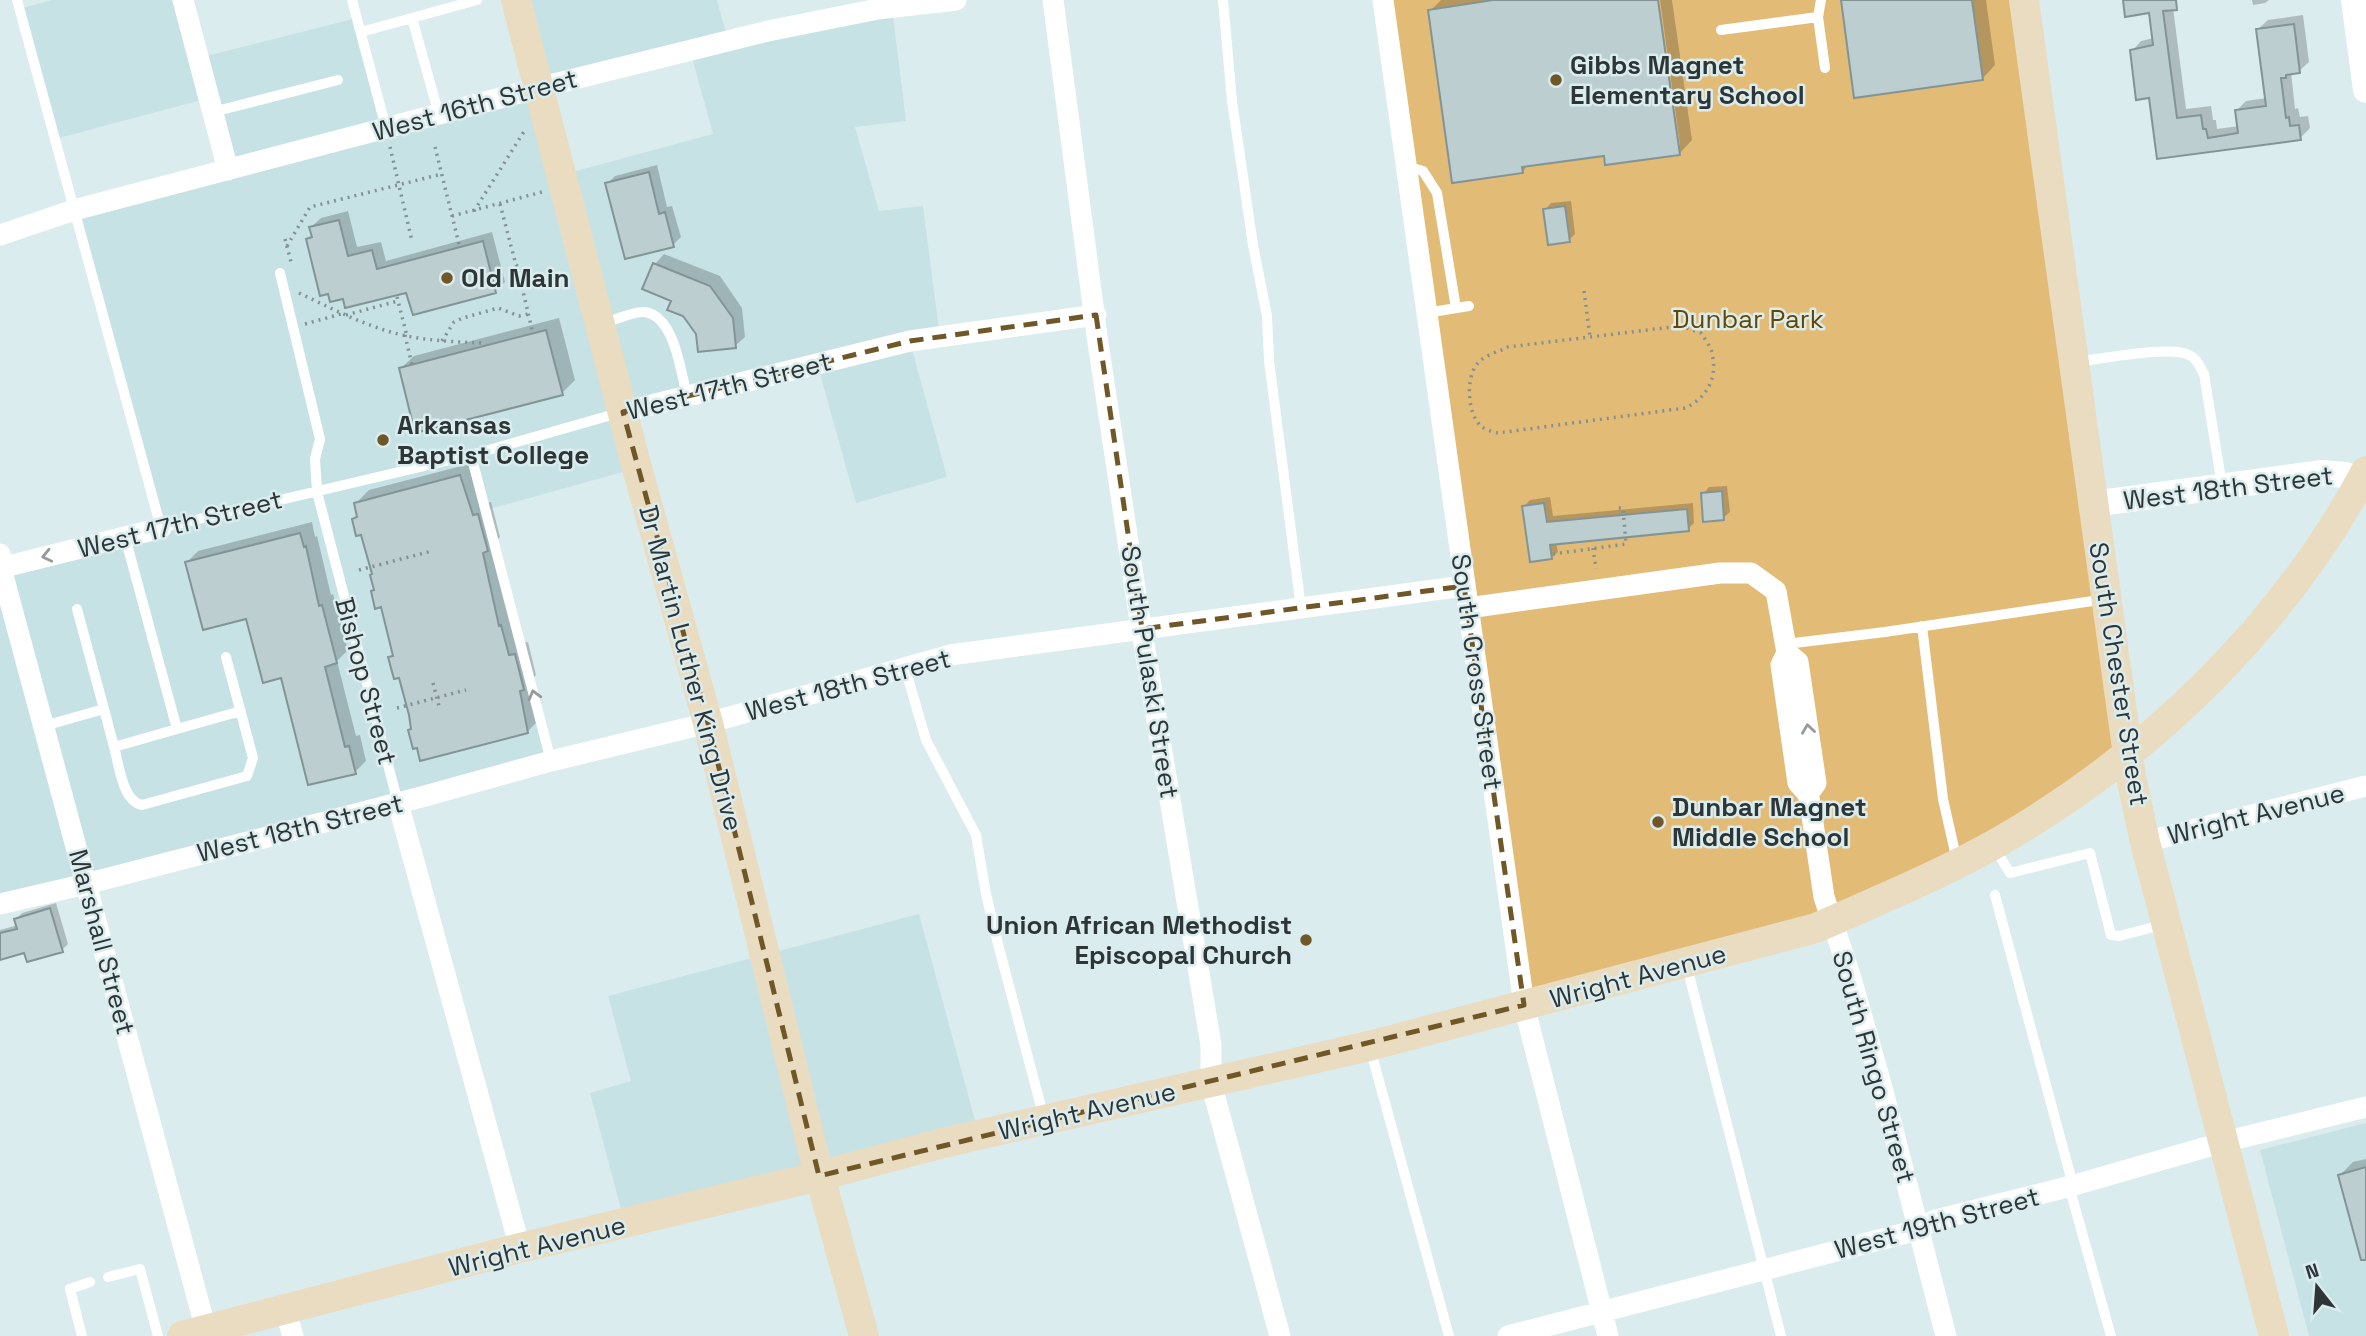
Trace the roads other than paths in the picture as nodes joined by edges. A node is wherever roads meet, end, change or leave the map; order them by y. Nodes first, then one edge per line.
1 (17, 0) edge
2 (183, 0) edge
3 (352, 0) edge
4 (477, 0) edge
5 (516, 0) edge
6 (956, 0) edge
7 (1053, 0) edge
8 (1223, 0) edge
9 (1383, 0) edge
10 (1821, 0) edge
11 (2024, 0) edge
12 (2354, 0) edge
13 (1818, 16) junction
14 (412, 18) junction
15 (1721, 30) dead end
16 (361, 32) junction
17 (1825, 68) dead end
18 (338, 80) dead end
19 (538, 88) junction
20 (2366, 89) edge
21 (213, 112) junction
22 (439, 114) junction
23 (386, 128) junction
24 (1406, 166) junction
25 (228, 170) junction
26 (74, 210) junction
27 (0, 235) edge
28 (280, 273) dead end
29 (1469, 306) dead end
30 (1456, 308) junction
31 (1426, 313) junction
32 (1096, 315) junction
33 (600, 325) junction
34 (2074, 362) junction
35 (687, 396) junction
36 (623, 412) junction
37 (471, 455) junction
38 (2364, 476) edge
39 (2222, 486) junction
40 (317, 492) junction
41 (2093, 504) junction
42 (161, 528) junction
43 (125, 537) junction
44 (0, 563) edge
45 (1464, 586) junction
46 (2107, 599) junction
47 (1301, 608) junction
48 (1468, 608) junction
49 (77, 609) dead end
50 (1922, 626) junction
51 (1142, 629) junction
52 (1787, 648) junction
53 (226, 657) dead end
54 (905, 668) junction
55 (104, 709) junction
56 (241, 711) junction
57 (708, 723) junction
58 (44, 726) junction
59 (177, 729) junction
60 (114, 747) junction
61 (2128, 753) junction
62 (551, 761) junction
63 (2366, 786) edge
64 (398, 803) junction
65 (2145, 842) junction
66 (1977, 853) junction
67 (86, 884) junction
68 (1994, 895) dead end
69 (0, 904) edge
70 (1831, 921) junction
71 (2167, 924) junction
72 (1686, 963) junction
73 (1524, 1005) junction
74 (1369, 1046) junction
75 (1211, 1083) junction
76 (2366, 1107) edge
77 (1045, 1119) junction
78 (2224, 1142) junction
79 (819, 1176) junction
80 (2071, 1186) junction
81 (1919, 1227) junction
82 (520, 1248) junction
83 (1763, 1270) junction
84 (108, 1277) dead end
85 (90, 1282) dead end
86 (1601, 1312) junction
87 (289, 1323) edge
88 (194, 1333) edge
89 (82, 1336) edge
90 (158, 1336) edge
91 (864, 1336) edge
92 (1280, 1336) edge
93 (1449, 1336) edge
94 (1507, 1336) edge
95 (1608, 1336) edge
96 (1781, 1336) edge
97 (1946, 1336) edge
98 (2111, 1336) edge
99 (2274, 1336) edge

1 - 26 lane
2 - 21 street
3 - 16 lane
4 - 14 lane
5 - 19 main road, Dr Martin Luther King Drive
6 - 19 street, West 16th Street
7 - 32 street, South Pulaski Street
8 - 47 lane
9 - 24 street, South Cross Street
10 - 13 lane
11 - 34 main road, South Chester Street
12 - 20 street
13 - 15 lane
13 - 17 lane
14 - 16 lane
14 - 22 lane
16 - 23 lane
18 - 21 lane
19 - 22 street, West 16th Street
19 - 33 main road, Dr Martin Luther King Drive
21 - 25 street
22 - 23 street, West 16th Street
23 - 25 street, West 16th Street
24 - 30 lane
24 - 31 street, South Cross Street
25 - 26 street, West 16th Street
26 - 27 street, West 16th Street
26 - 42 lane
28 - 40 lane, Bishop Street
29 - 30 lane
30 - 31 lane
31 - 45 street, South Cross Street
32 - 35 street, West 17th Street
32 - 51 street, South Pulaski Street
33 - 35 lane
33 - 36 main road, Dr Martin Luther King Drive
34 - 39 lane
34 - 41 main road, South Chester Street
35 - 36 street, West 17th Street
36 - 37 lane, West 17th Street
36 - 57 main road, Dr Martin Luther King Drive
37 - 40 lane, West 17th Street
62 -> 37 lane
38 - 39 street, West 18th Street
38 - 61 main road, Wright Avenue
39 - 41 street, West 18th Street
40 - 42 lane, West 17th Street
40 - 64 lane, Bishop Street
41 - 46 main road, South Chester Street
42 - 43 street, West 17th Street
43 -> 44 street, West 17th Street
43 - 59 lane
44 - 58 street, Marshall Street
45 - 47 street, West 18th Street
45 - 48 street, South Cross Street
46 - 50 lane
46 - 61 main road, South Chester Street
47 - 51 street, West 18th Street
48 - 52 street, South Ringo Street
48 - 73 street, South Cross Street
49 - 55 lane
50 - 52 lane
50 - 66 lane
51 - 54 street, West 18th Street
51 - 75 street, South Pulaski Street
52 - 70 street, South Ringo Street
53 - 56 lane
54 - 57 street, West 18th Street
54 - 77 lane
55 - 58 lane
55 - 60 lane
56 - 59 lane
56 - 60 lane
57 - 62 street, West 18th Street
57 - 79 main road, Dr Martin Luther King Drive
58 - 67 street, Marshall Street
59 - 60 lane
61 - 65 main road, South Chester Street
61 - 66 main road, Wright Avenue
62 - 64 street, West 18th Street
63 - 65 street, Wright Avenue
64 - 67 street, West 18th Street
64 - 82 street, Bishop Street
65 - 71 main road, South Chester Street
66 - 70 main road, Wright Avenue
66 - 71 lane
67 - 69 street, West 18th Street
67 - 88 street, Marshall Street
68 - 80 lane
70 - 72 main road, Wright Avenue
70 - 81 street, South Ringo Street
71 - 78 main road, South Chester Street
72 - 73 main road, Wright Avenue
72 - 83 lane
73 - 74 main road, Wright Avenue
73 - 86 street, South Cross Street
74 - 75 main road, Wright Avenue
74 - 93 lane
75 - 77 main road, Wright Avenue
75 - 92 street, South Pulaski Street
76 - 78 street, West 19th Street
77 - 79 main road, Wright Avenue
78 - 80 street, West 19th Street
78 - 99 main road, South Chester Street
79 - 82 main road, Wright Avenue
79 - 91 main road, Dr Martin Luther King Drive
80 - 81 street, West 19th Street
80 - 98 lane
81 - 83 street, West 19th Street
81 - 97 street, South Ringo Street
82 - 87 main road, Wright Avenue
83 - 86 street, West 19th Street
83 - 96 lane
84 - 90 lane
85 - 89 lane
86 - 94 street, West 19th Street
86 - 95 street, South Cross Street
87 - 88 main road, Wright Avenue

